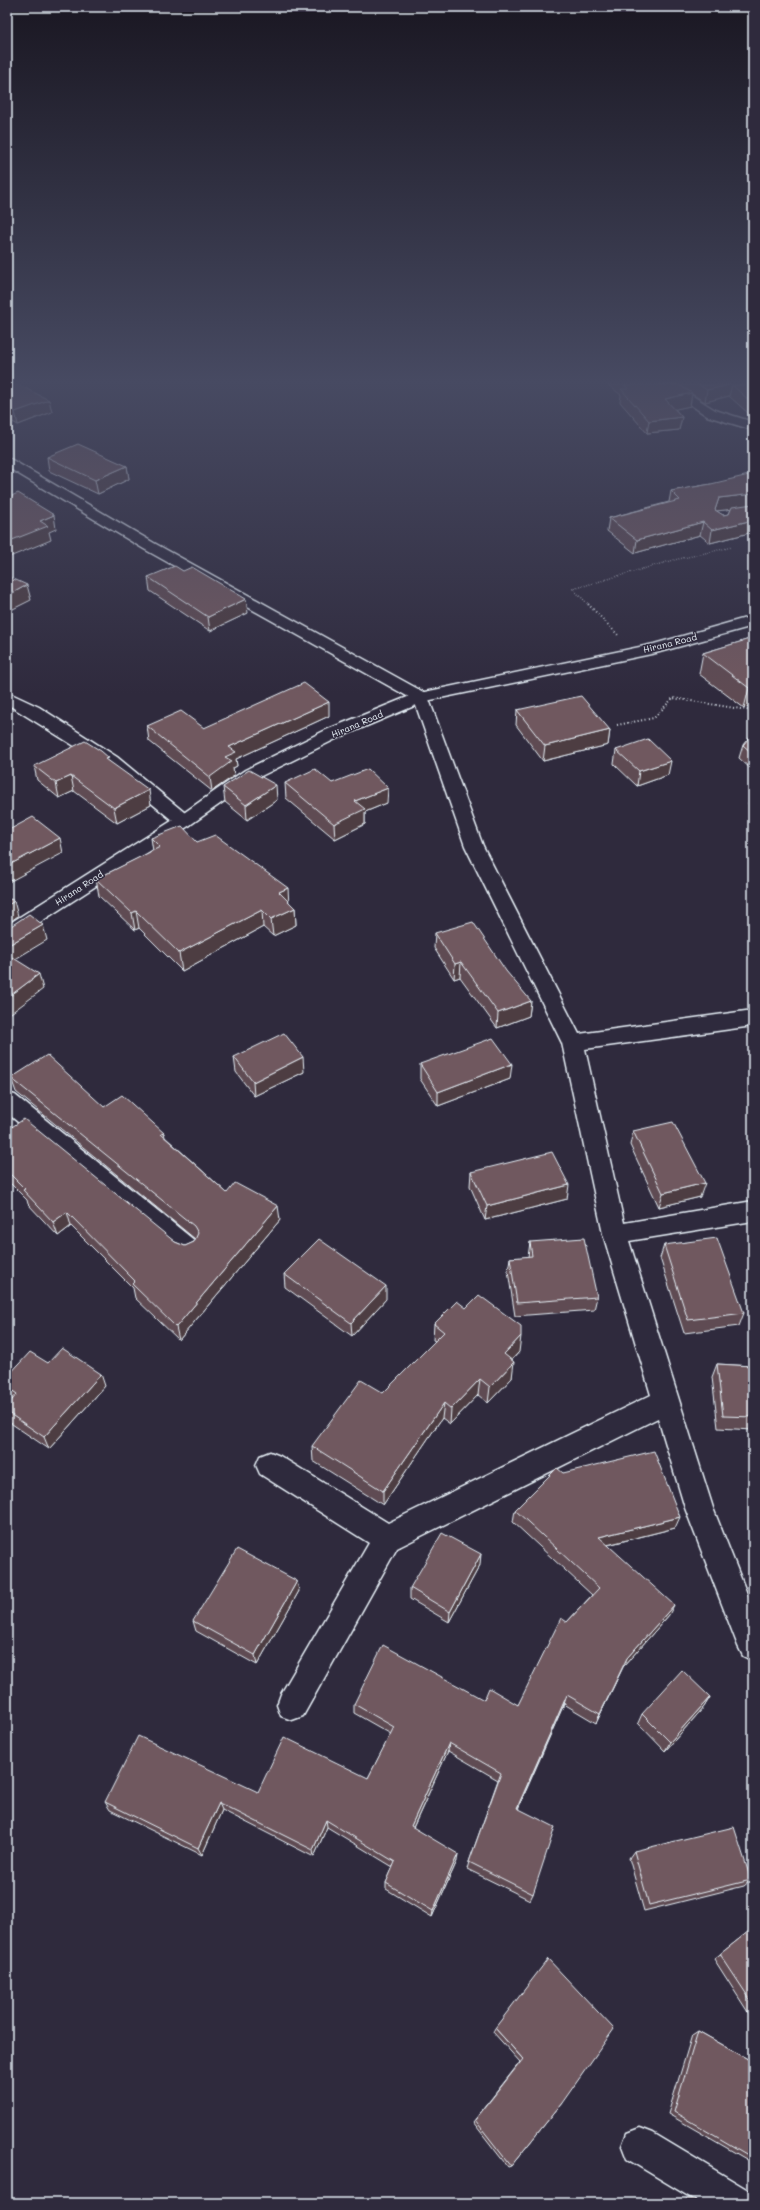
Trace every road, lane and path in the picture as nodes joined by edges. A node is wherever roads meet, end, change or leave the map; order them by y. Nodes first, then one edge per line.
1 (52, 488) edge
2 (732, 547) dead end
3 (753, 621) edge
4 (635, 652) junction
5 (7, 697) edge
6 (421, 697) junction
7 (753, 711) edge
8 (617, 725) dead end
9 (184, 821) junction
10 (7, 934) edge
11 (753, 1018) edge
12 (573, 1043) junction
13 (7, 1101) edge
14 (753, 1211) edge
15 (615, 1234) junction
16 (187, 1248) edge
17 (666, 1401) junction
18 (270, 1465) dead end
19 (387, 1538) junction
20 (753, 1646) edge
21 (292, 1706) dead end
22 (640, 2146) dead end
23 (735, 2203) edge

1 - 6 street
2 - 4 path
3 - 4 street, Hirana Road
4 - 6 street, Hirana Road
5 - 9 street
6 - 9 street, Hirana Road
6 - 12 street
7 - 8 path
9 - 10 street, Hirana Road
11 - 12 street
12 - 15 street
13 - 16 street
14 - 15 street
15 - 17 street
17 - 19 street
17 - 20 street
18 - 19 street
19 - 21 street
22 - 23 street

